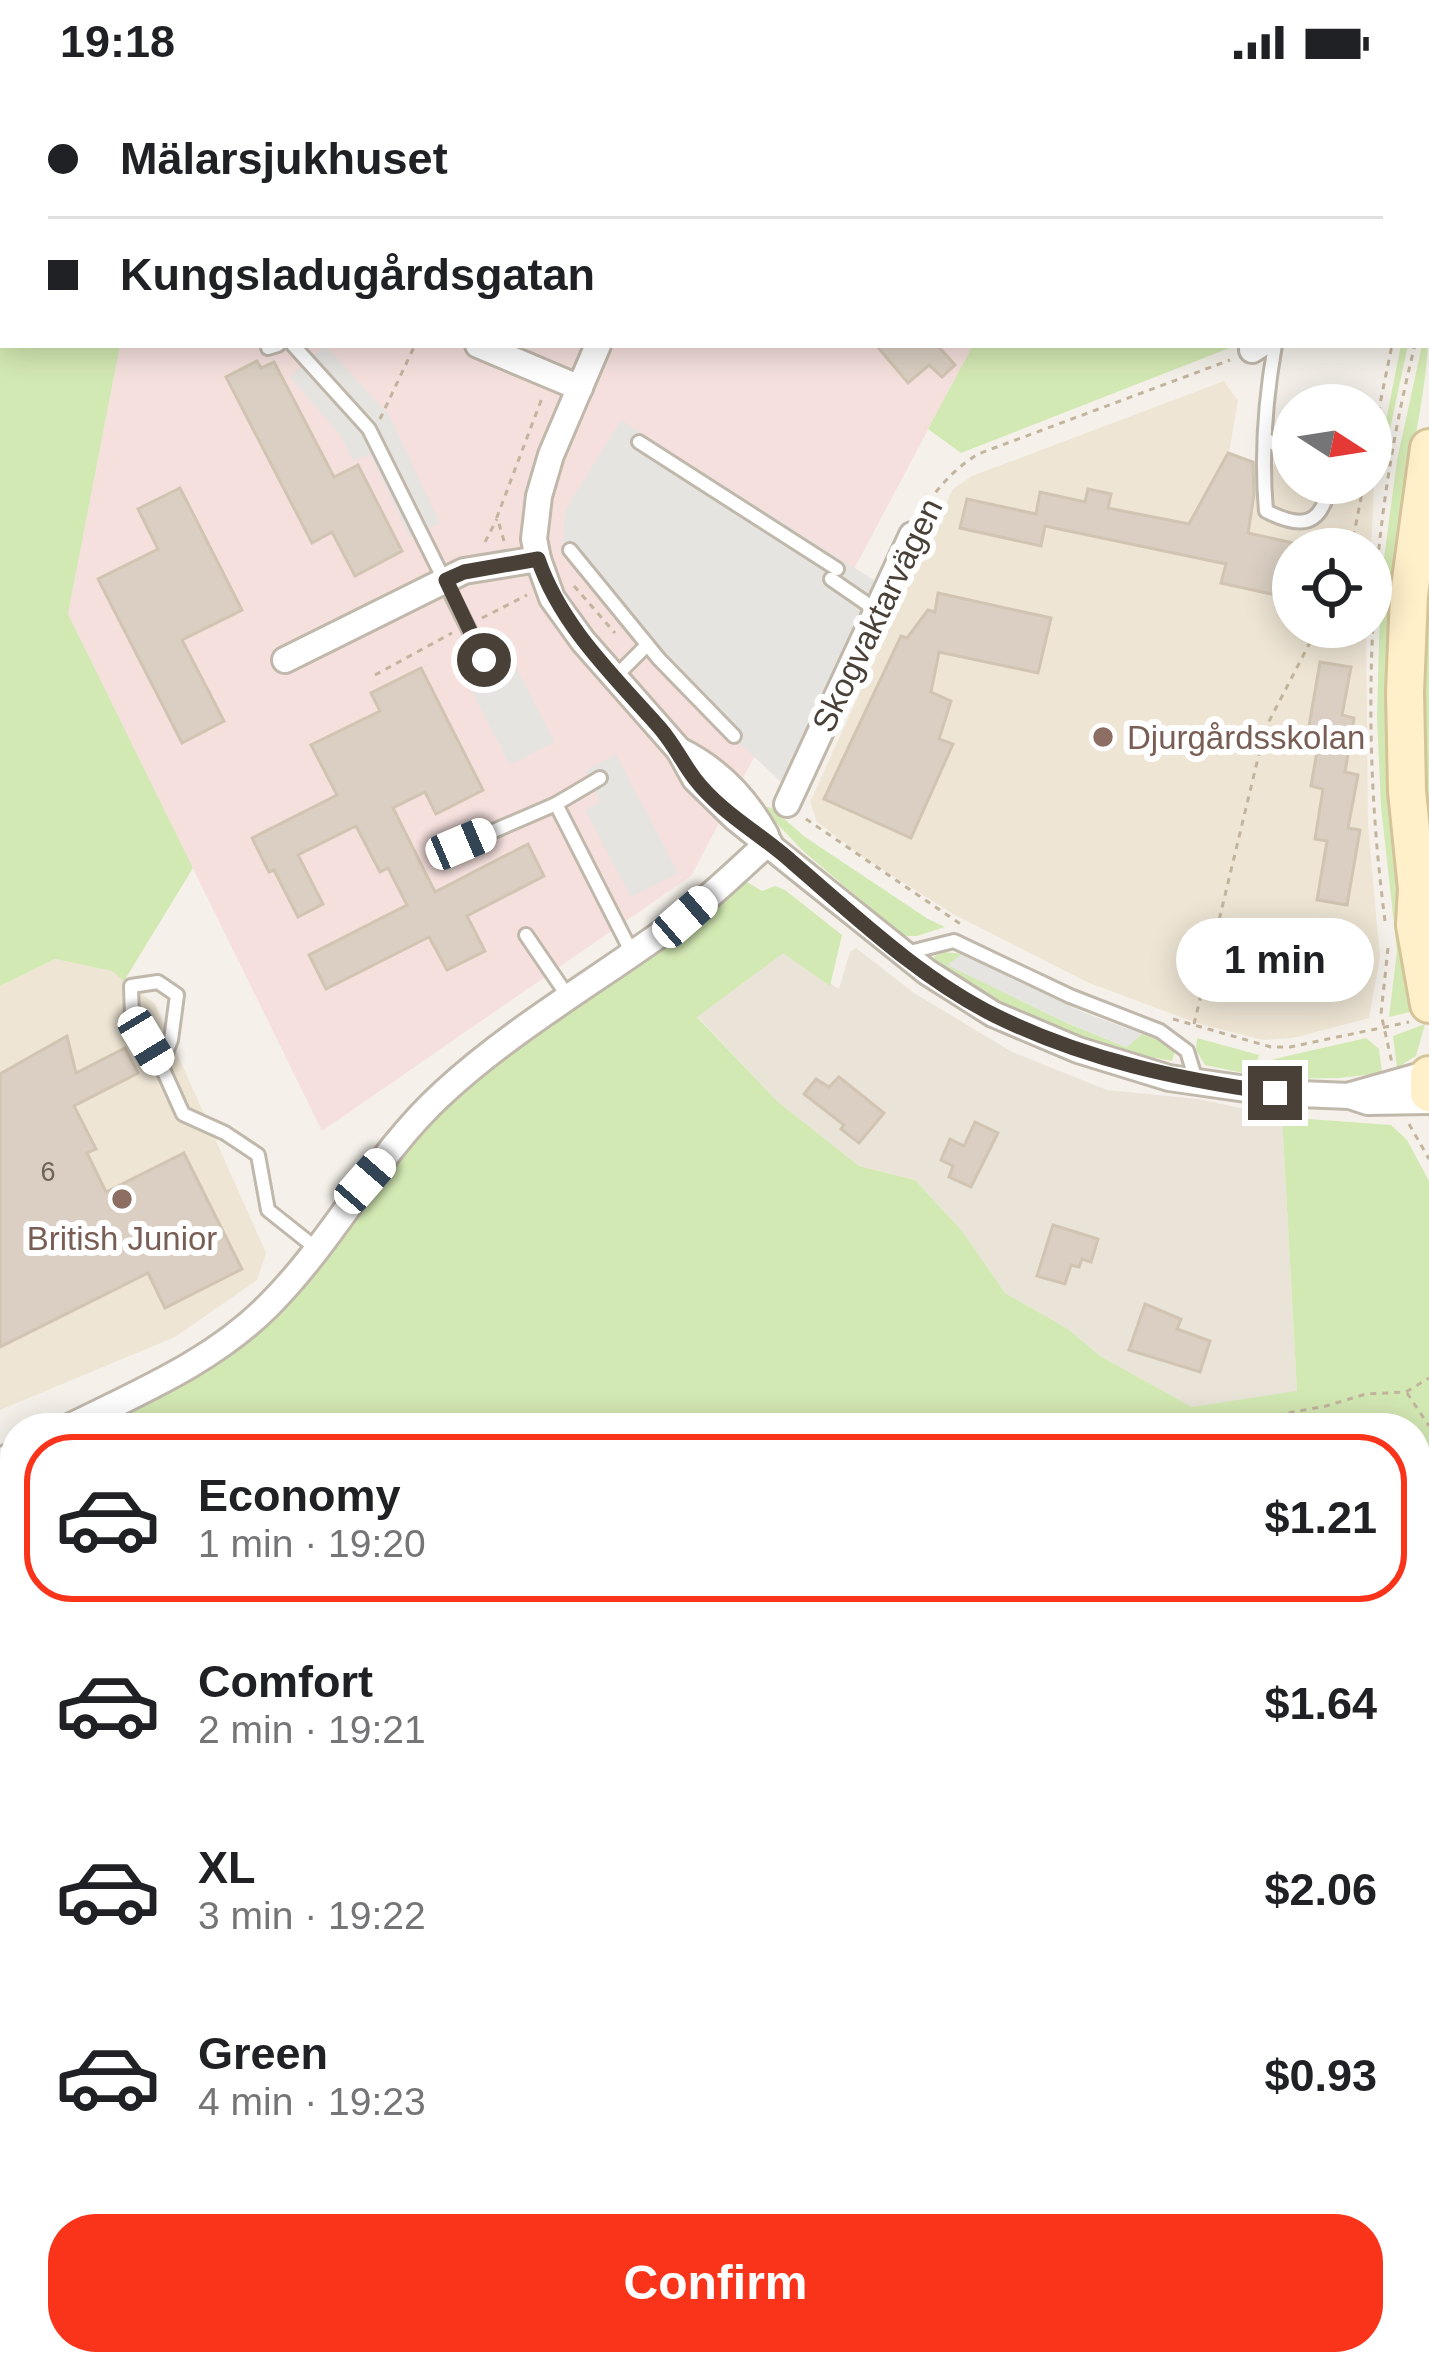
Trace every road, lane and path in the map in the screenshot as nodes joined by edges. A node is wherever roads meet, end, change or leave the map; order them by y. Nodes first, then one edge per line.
1 (296, 348) edge
2 (414, 348) edge
3 (597, 348) edge
4 (1260, 348) edge
5 (1263, 348) edge
6 (1390, 348) edge
7 (514, 352) edge
8 (551, 376) junction
9 (1383, 384) edge
10 (580, 388) junction
11 (369, 429) junction
12 (1264, 438) junction
13 (639, 442) dead end
14 (1272, 442) edge
15 (1429, 448) edge
16 (1321, 504) edge
17 (911, 536) joint
18 (570, 550) dead end
19 (538, 559) junction
20 (509, 564) junction
21 (567, 577) dead end
22 (446, 580) junction
23 (877, 610) junction
24 (647, 644) junction
25 (1307, 648) edge
26 (635, 657) junction
27 (285, 660) dead end
28 (484, 660) dead end
29 (615, 677) junction
30 (734, 736) dead end
31 (600, 778) dead end
32 (556, 804) junction
33 (787, 804) joint
34 (770, 842) junction
35 (461, 844) dead end
36 (1423, 901) edge
37 (960, 924) dead end
38 (526, 935) dead end
39 (633, 954) junction
40 (903, 954) junction
41 (570, 999) junction
42 (1427, 1013) edge
43 (1172, 1018) dead end
44 (1194, 1027) junction
45 (161, 1065) junction
46 (1429, 1074) edge
47 (1197, 1082) junction
48 (1350, 1096) junction
49 (1422, 1104) edge
50 (1429, 1159) edge
51 (317, 1249) junction
52 (1429, 1378) edge
53 (1406, 1392) junction
54 (97, 1413) edge
55 (1288, 1413) edge
56 (1420, 1413) edge

1 - 11 lane
2 - 11 path
3 - 10 street
4 - 17 path, Skogvaktarvägen
5 - 12 lane
6 - 9 path
7 - 8 street
8 - 10 street
8 - 20 path
10 - 19 street
11 - 22 lane
12 - 14 lane
12 - 16 lane
13 - 23 lane
15 - 36 main road
17 - 23 street, Skogvaktarvägen
18 - 24 lane
19 - 20 street
19 - 29 street
20 - 22 street
21 - 26 path
22 - 27 street
22 - 28 lane
23 - 33 street, Skogvaktarvägen
24 - 26 lane
24 - 30 lane
25 - 44 path
26 - 29 lane
29 - 34 street
31 - 32 lane
32 - 35 lane
32 - 39 lane
33 - 37 path
34 - 39 street
34 - 40 street
36 - 42 main road
38 - 41 lane
39 - 41 street
40 - 47 street
40 - 47 lane
41 - 51 street
42 - 44 path
43 - 44 path
45 - 45 lane
45 - 51 lane
46 - 48 street
46 - 49 main road
47 - 48 street
48 - 49 street
49 - 50 path
51 - 54 street
52 - 53 path
53 - 55 path
53 - 56 path

